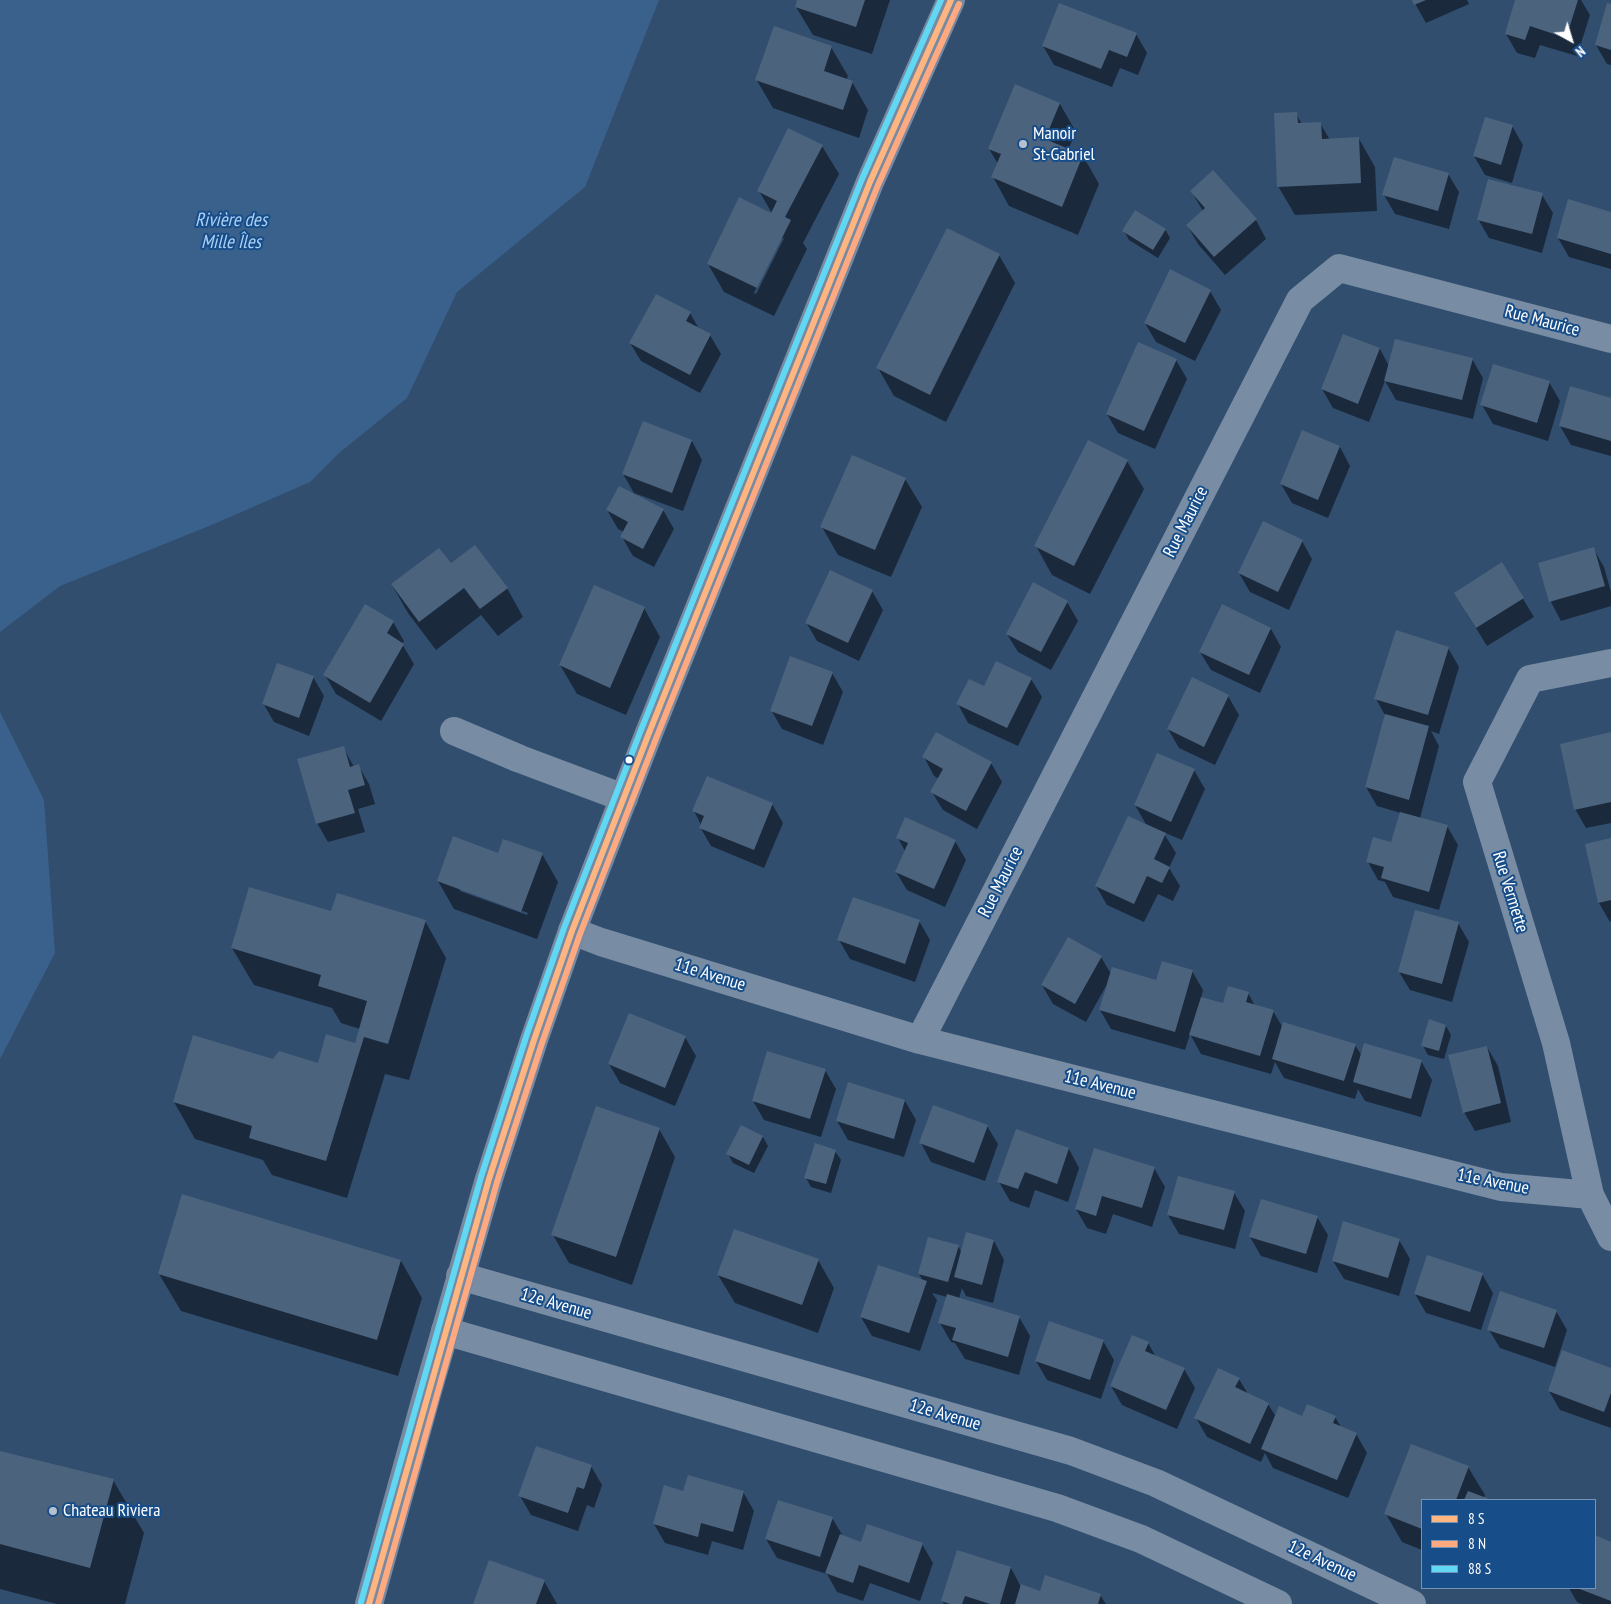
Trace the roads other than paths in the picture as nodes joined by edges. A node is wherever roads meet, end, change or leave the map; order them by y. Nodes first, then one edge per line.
1 (951, 0) edge
2 (1611, 339) edge
3 (1611, 663) edge
4 (454, 731) dead end
5 (624, 798) junction
6 (572, 931) junction
7 (920, 1040) junction
8 (1590, 1195) junction
9 (1611, 1237) edge
10 (460, 1276) junction
11 (445, 1331) junction
12 (368, 1604) edge
13 (1278, 1604) edge
14 (1412, 1604) edge

1 - 5 main road
2 - 7 street, Rue Maurice
3 - 8 street, Rue Vermette
4 - 5 street
5 - 6 main road
6 - 7 street, 11e Avenue
6 - 10 main road
7 - 8 street, 11e Avenue
8 - 9 street
10 - 11 main road
10 - 14 street, 12e Avenue
11 - 12 main road
11 - 13 street

